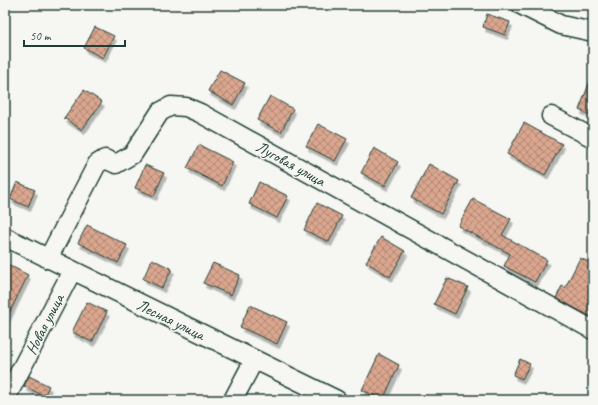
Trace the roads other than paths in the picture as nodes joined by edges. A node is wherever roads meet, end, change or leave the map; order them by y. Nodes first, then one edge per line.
1 (521, 5) edge
2 (593, 32) edge
3 (551, 116) dead end
4 (593, 138) edge
5 (5, 237) edge
6 (48, 259) junction
7 (72, 271) junction
8 (593, 330) edge
9 (254, 360) junction
10 (5, 400) edge
11 (233, 400) edge
12 (337, 400) edge

1 - 2 street
3 - 4 street
5 - 6 street, Лесная улица
6 - 7 street, Лесная улица
6 - 8 street, Луговая улица
7 - 9 street, Лесная улица
7 - 10 street, Новая улица
9 - 11 street
9 - 12 street, Лесная улица

